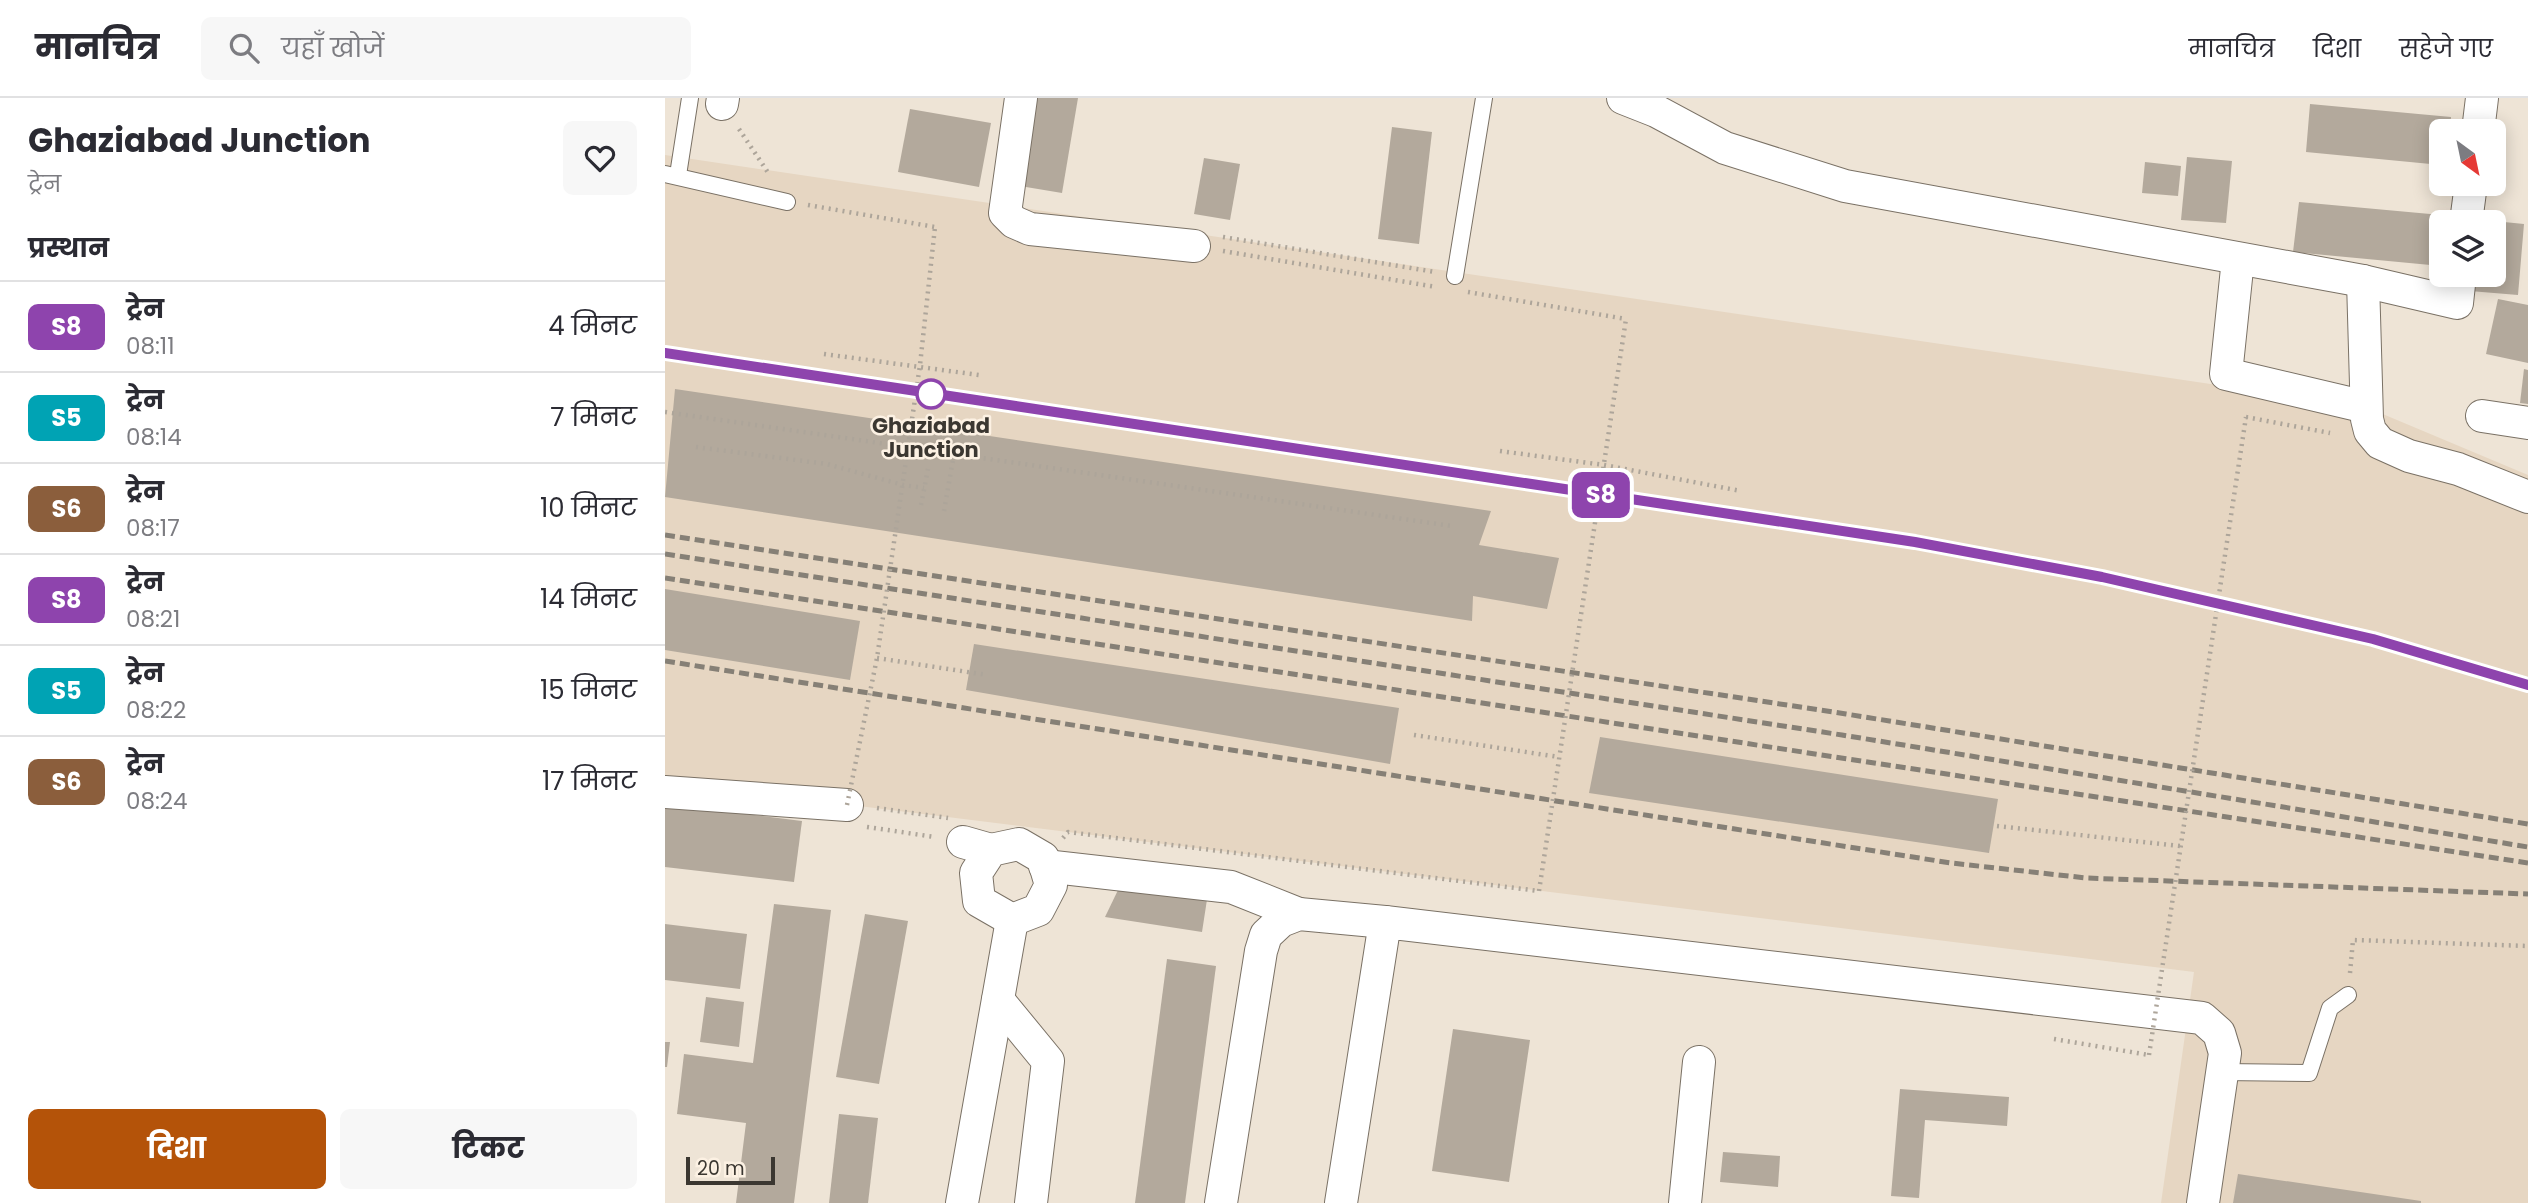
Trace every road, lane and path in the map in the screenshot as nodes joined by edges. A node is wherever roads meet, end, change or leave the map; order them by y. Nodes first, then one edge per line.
1 (690, 98) edge
2 (1021, 98) edge
3 (1484, 98) edge
4 (1623, 98) edge
5 (2482, 98) edge
6 (723, 101) edge
7 (2479, 119) edge
8 (672, 175) edge
9 (787, 202) junction
10 (1194, 246) junction
11 (2238, 259) junction
12 (1455, 276) joint
13 (2363, 281) junction
14 (1437, 287) dead end
15 (2459, 287) edge
16 (1464, 292) dead end
17 (824, 354) dead end
18 (920, 365) junction
19 (979, 375) dead end
20 (2367, 407) junction
21 (665, 412) edge
22 (2482, 416) dead end
23 (2528, 423) edge
24 (2330, 433) dead end
25 (696, 447) dead end
26 (1500, 452) dead end
27 (954, 454) junction
28 (1604, 465) junction
29 (928, 469) dead end
30 (903, 485) junction
31 (924, 488) junction
32 (1741, 491) dead end
33 (2528, 497) edge
34 (921, 505) dead end
35 (944, 511) dead end
36 (1452, 526) dead end
37 (877, 658) junction
38 (987, 675) dead end
39 (1414, 735) dead end
40 (1559, 757) junction
41 (665, 792) edge
42 (860, 811) junction
43 (1997, 826) dead end
44 (970, 837) junction
45 (2180, 846) junction
46 (1044, 862) junction
47 (1299, 914) junction
48 (1012, 920) junction
49 (1385, 922) junction
50 (2528, 946) edge
51 (2348, 995) joint
52 (998, 999) junction
53 (2054, 1038) dead end
54 (1699, 1062) dead end
55 (2222, 1072) junction
56 (962, 1203) edge
57 (1031, 1203) edge
58 (1221, 1203) edge
59 (1341, 1203) edge
60 (1685, 1203) edge
61 (2203, 1203) edge

1 - 8 lane
2 - 10 street
3 - 12 lane
4 - 11 street
5 - 7 street
6 - 9 path
8 - 9 lane
9 - 18 path, bridge
10 - 12 path
10 - 14 path
11 - 13 street
11 - 20 street
13 - 15 street
13 - 20 street
16 - 28 path, bridge
17 - 18 path
18 - 19 path
18 - 30 path, bridge
20 - 33 street
21 - 27 path
22 - 23 street
24 - 45 path, bridge
25 - 30 path
26 - 28 path
27 - 35 path
27 - 36 path
28 - 32 path
28 - 40 path, bridge
29 - 31 path
30 - 31 path
30 - 37 path, bridge
31 - 34 path
37 - 38 path
37 - 42 path, bridge
39 - 40 path
40 - 46 path, bridge
41 - 42 street
42 - 44 path
42 - 44 path
43 - 45 path
44 - 46 street
44 - 48 street
45 - 53 path, bridge
46 - 47 street
46 - 48 street
47 - 49 street
47 - 58 street
48 - 52 street
49 - 55 street
49 - 59 street
50 - 51 path
51 - 55 lane
52 - 56 street
52 - 57 street
54 - 60 street
55 - 61 street

